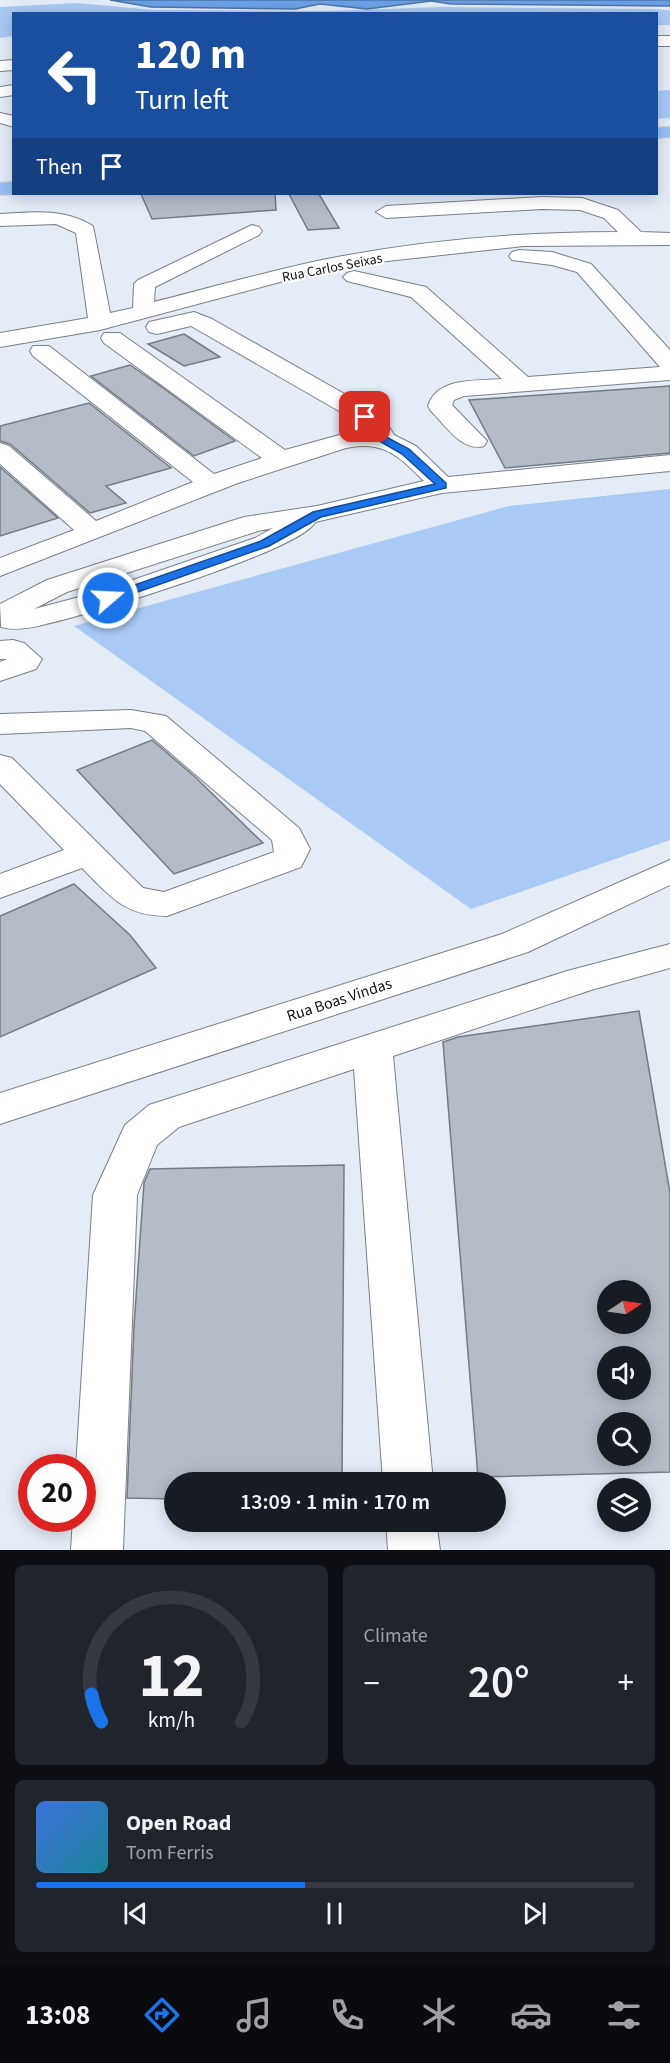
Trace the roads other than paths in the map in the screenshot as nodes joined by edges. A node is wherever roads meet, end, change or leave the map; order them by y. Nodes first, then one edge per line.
1 (386, 212) dead end
2 (0, 220) edge
3 (252, 231) dead end
4 (636, 238) junction
5 (670, 239) edge
6 (354, 278) junction
7 (146, 312) junction
8 (194, 319) junction
9 (106, 330) junction
10 (41, 351) junction
11 (1, 354) edge
12 (670, 364) edge
13 (670, 373) edge
14 (522, 384) junction
15 (385, 440) junction
16 (475, 441) dead end
17 (0, 451) edge
18 (280, 459) junction
19 (670, 463) edge
20 (211, 484) junction
21 (442, 486) junction
22 (317, 514) junction
23 (92, 532) junction
24 (0, 568) edge
25 (0, 615) edge
26 (0, 623) edge
27 (0, 650) edge
28 (0, 672) edge
29 (0, 724) edge
30 (0, 765) edge
31 (88, 853) junction
32 (670, 871) edge
33 (0, 887) edge
34 (670, 956) edge
35 (372, 1048) junction
36 (0, 1109) edge
37 (407, 1472) edge
38 (412, 1532) edge
39 (97, 1550) edge
40 (414, 1550) edge

1 - 4 street
2 - 9 street
3 - 7 street
4 - 5 street, Rua Carlos Seixas
4 - 7 street, Rua Carlos Seixas
6 - 8 street
6 - 12 street
6 - 14 street
7 - 9 street, Rua Carlos Seixas
8 - 9 street
8 - 15 street
9 - 10 street
9 - 11 street, Rua Carlos Seixas
9 - 18 street
10 - 11 street
10 - 20 street
13 - 14 street
14 - 16 street
15 - 18 street
15 - 21 street
17 - 23 street
18 - 20 street
19 - 21 street
20 - 23 street
21 - 22 street
22 - 25 street
22 - 26 street
23 - 24 street
27 - 28 street
29 - 31 street
30 - 31 street
31 - 33 street
32 - 36 street, Rua Boas Vindas
34 - 35 street
35 - 37 street
35 - 39 street
38 - 40 street

